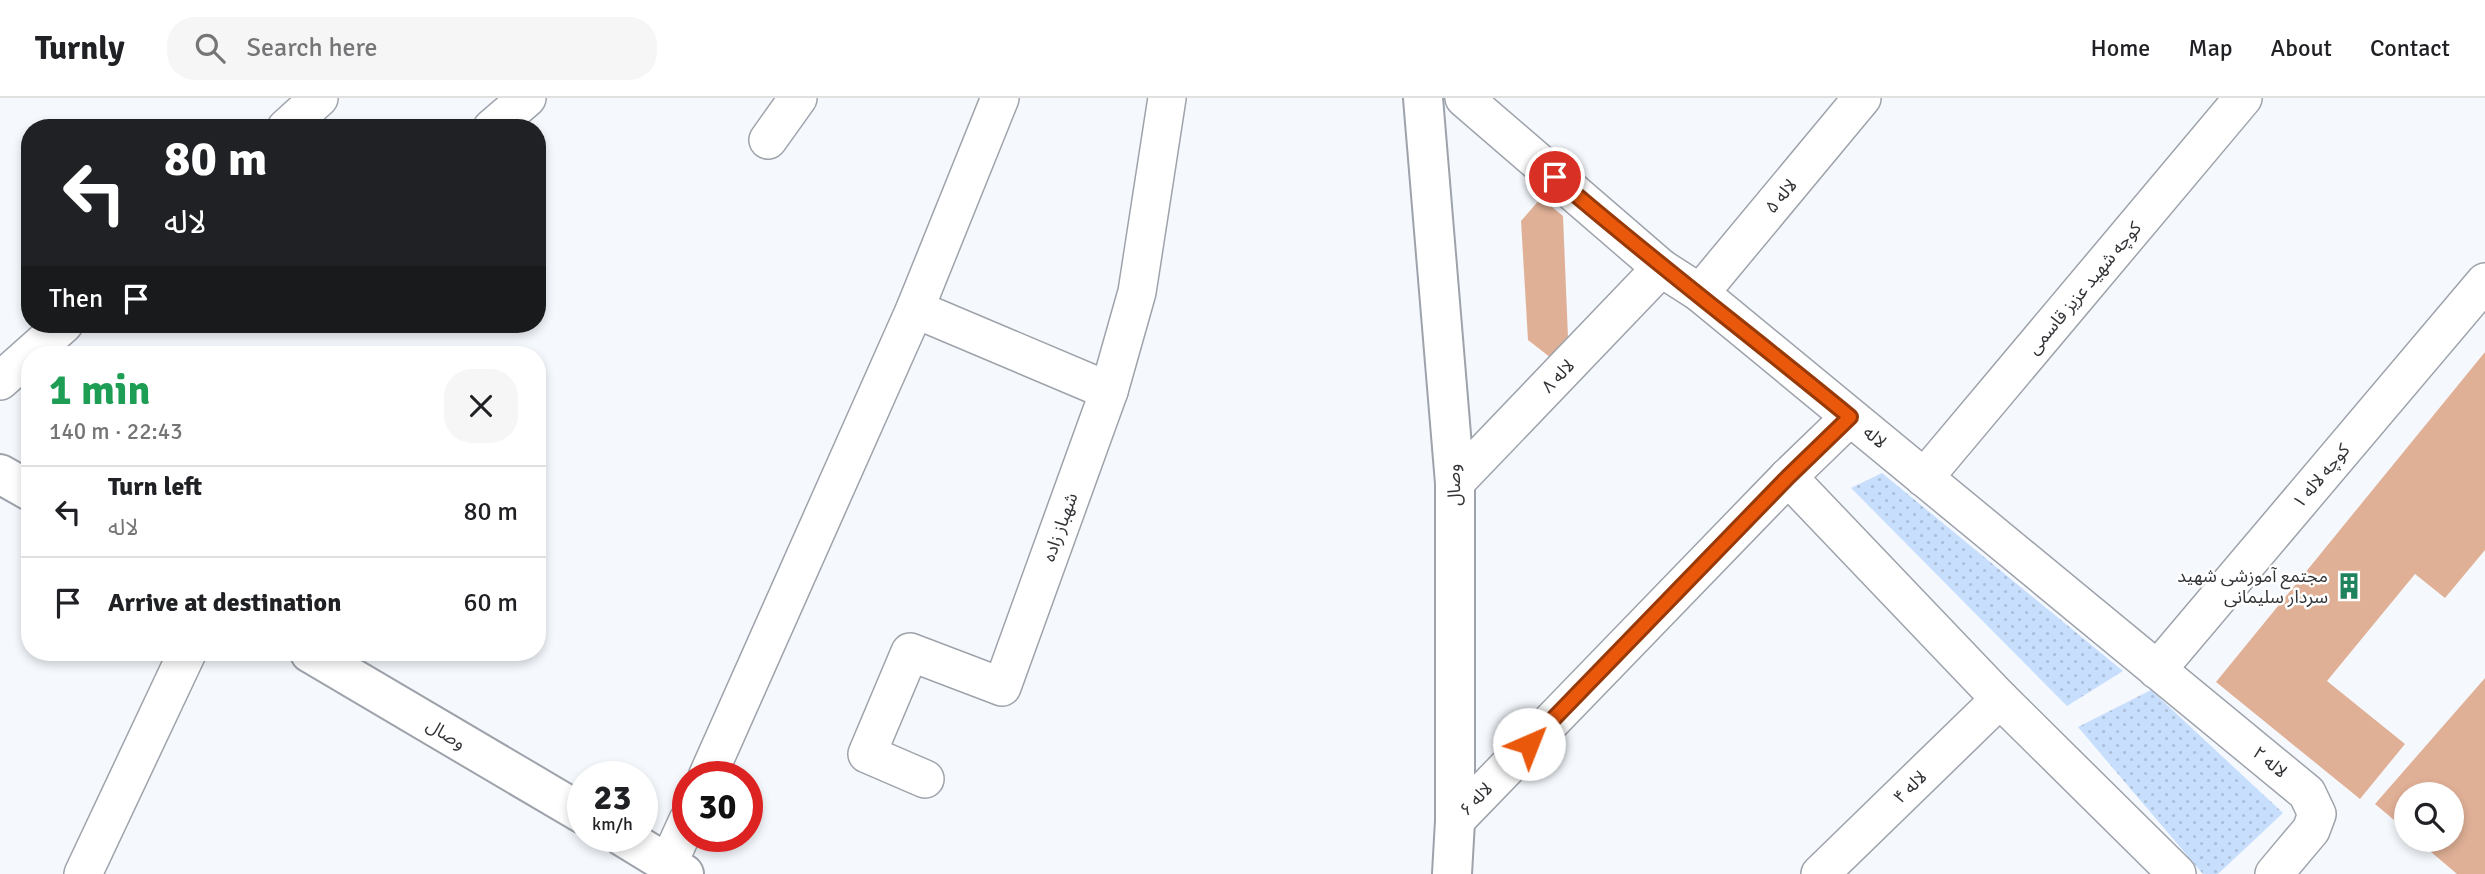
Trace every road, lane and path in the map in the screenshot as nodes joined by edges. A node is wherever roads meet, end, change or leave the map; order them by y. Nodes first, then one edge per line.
1 (319, 98) edge
2 (527, 98) edge
3 (798, 98) edge
4 (1000, 98) edge
5 (1167, 98) edge
6 (1423, 98) edge
7 (1862, 98) edge
8 (2243, 98) edge
9 (1470, 100) edge
10 (296, 119) edge
11 (502, 119) edge
12 (768, 140) dead end
13 (1661, 268) junction
14 (2485, 282) edge
15 (1700, 293) junction
16 (915, 309) junction
17 (54, 333) edge
18 (39, 346) edge
19 (21, 362) edge
20 (0, 381) edge
21 (1109, 391) junction
22 (1850, 417) junction
23 (0, 474) edge
24 (1788, 477) junction
25 (1924, 478) junction
26 (1455, 483) junction
27 (21, 486) edge
28 (183, 661) edge
29 (324, 661) edge
30 (2157, 670) junction
31 (2000, 699) junction
32 (714, 761) edge
33 (925, 779) dead end
34 (567, 805) edge
35 (1455, 821) junction
36 (648, 852) edge
37 (680, 852) edge
38 (676, 869) edge
39 (83, 874) edge
40 (1452, 874) edge
41 (1820, 874) edge
42 (2177, 874) edge
43 (2274, 874) edge

1 - 10 street
2 - 11 street
3 - 12 street
4 - 16 street
5 - 21 street, شهباز زاده
6 - 26 street, وصال
7 - 15 street, لاله ۵
8 - 25 street, کوچه شهید عزیز قاسمی
9 - 13 street, لاله
13 - 15 street, لاله
13 - 26 street, لاله ۸
14 - 30 street, کوچه لاله ۱
15 - 22 street, لاله
16 - 21 street
16 - 32 street
17 - 18 street
19 - 20 street
21 - 33 street, شهباز زاده
22 - 24 street, لاله ۶
22 - 25 street, لاله
23 - 27 street
24 - 31 street
24 - 35 street, لاله ۶
25 - 30 street, لاله
26 - 35 street, وصال
28 - 39 street
29 - 34 street, وصال
30 - 43 street, لاله ۲
31 - 41 street, لاله ۴
31 - 42 street
35 - 40 street, وصال
36 - 38 street
37 - 38 street

